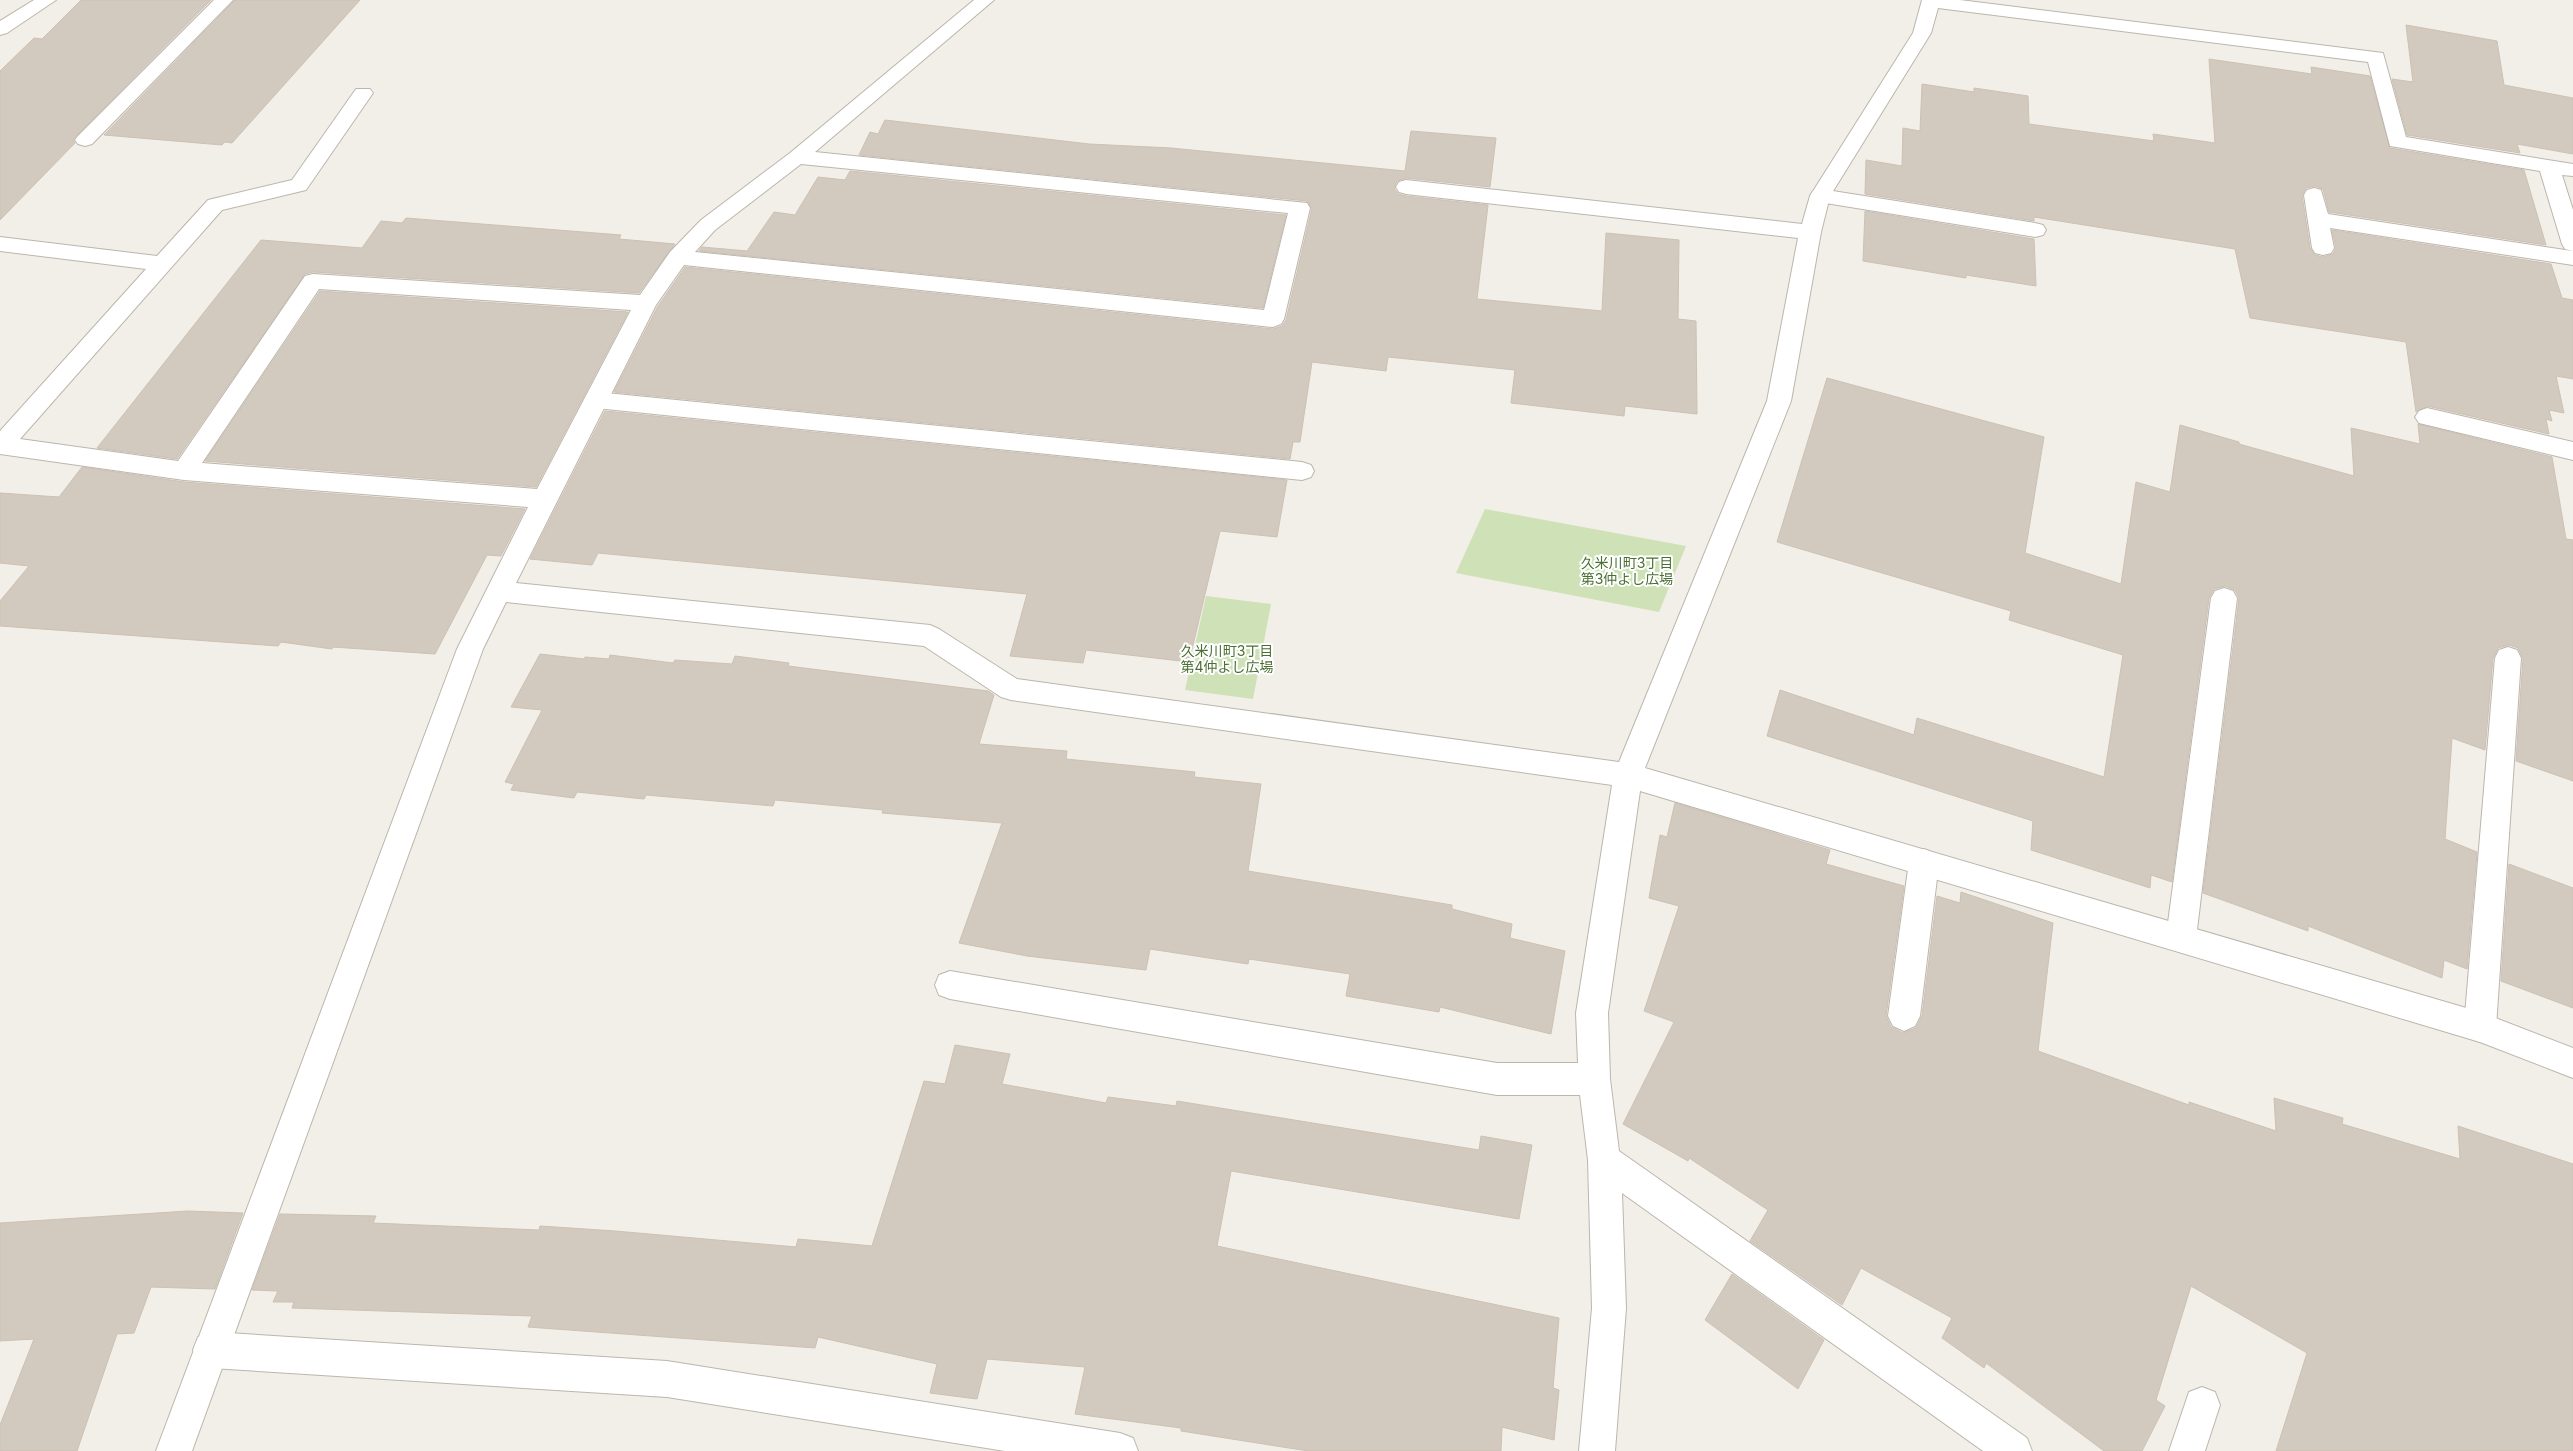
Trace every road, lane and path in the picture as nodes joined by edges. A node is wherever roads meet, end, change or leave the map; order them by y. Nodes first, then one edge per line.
1 (47, 0) edge
2 (224, 0) edge
3 (985, 0) edge
4 (1931, 1) edge
5 (0, 30) edge
6 (363, 93) dead end
7 (85, 140) dead end
8 (797, 157) junction
9 (2549, 166) junction
10 (2573, 170) edge
11 (1406, 187) dead end
12 (1820, 196) junction
13 (2314, 196) dead end
14 (2318, 219) junction
15 (2035, 230) dead end
16 (1810, 232) junction
17 (0, 244) edge
18 (2573, 244) edge
19 (2323, 248) dead end
20 (678, 257) junction
21 (2573, 258) edge
22 (162, 264) junction
23 (646, 303) junction
24 (596, 400) junction
25 (2427, 417) dead end
26 (0, 445) edge
27 (2573, 451) edge
28 (184, 471) junction
29 (1302, 471) dead end
30 (544, 499) junction
31 (498, 591) junction
32 (2224, 598) dead end
33 (2508, 658) dead end
34 (1628, 774) junction
35 (1924, 862) junction
36 (2181, 938) junction
37 (950, 985) dead end
38 (1904, 1016) dead end
39 (2480, 1027) junction
40 (2573, 1063) edge
41 (1594, 1079) junction
42 (1604, 1160) junction
43 (211, 1350) junction
44 (2202, 1404) dead end
45 (174, 1451) edge
46 (1120, 1451) edge
47 (1597, 1451) edge
48 (2014, 1451) edge
49 (2187, 1451) edge

1 - 5 street
2 - 7 street
3 - 8 street
4 - 9 street
4 - 12 street
6 - 22 street
8 - 20 street
8 - 20 street
9 - 10 street
9 - 18 street
11 - 16 street
12 - 15 street
12 - 16 street
13 - 14 street
14 - 19 street
14 - 21 street
16 - 34 street
17 - 22 street
20 - 23 street
22 - 26 street
23 - 24 street
23 - 28 street
24 - 29 street
24 - 30 street
25 - 27 street
26 - 28 street
28 - 30 street
30 - 31 street
31 - 34 street
31 - 43 street
32 - 36 street
33 - 39 street
34 - 35 street
34 - 41 street
35 - 36 street
35 - 38 street
36 - 39 street
37 - 41 street
39 - 40 street
41 - 42 street
42 - 47 street
42 - 48 street
43 - 45 street
43 - 46 street
44 - 49 street

